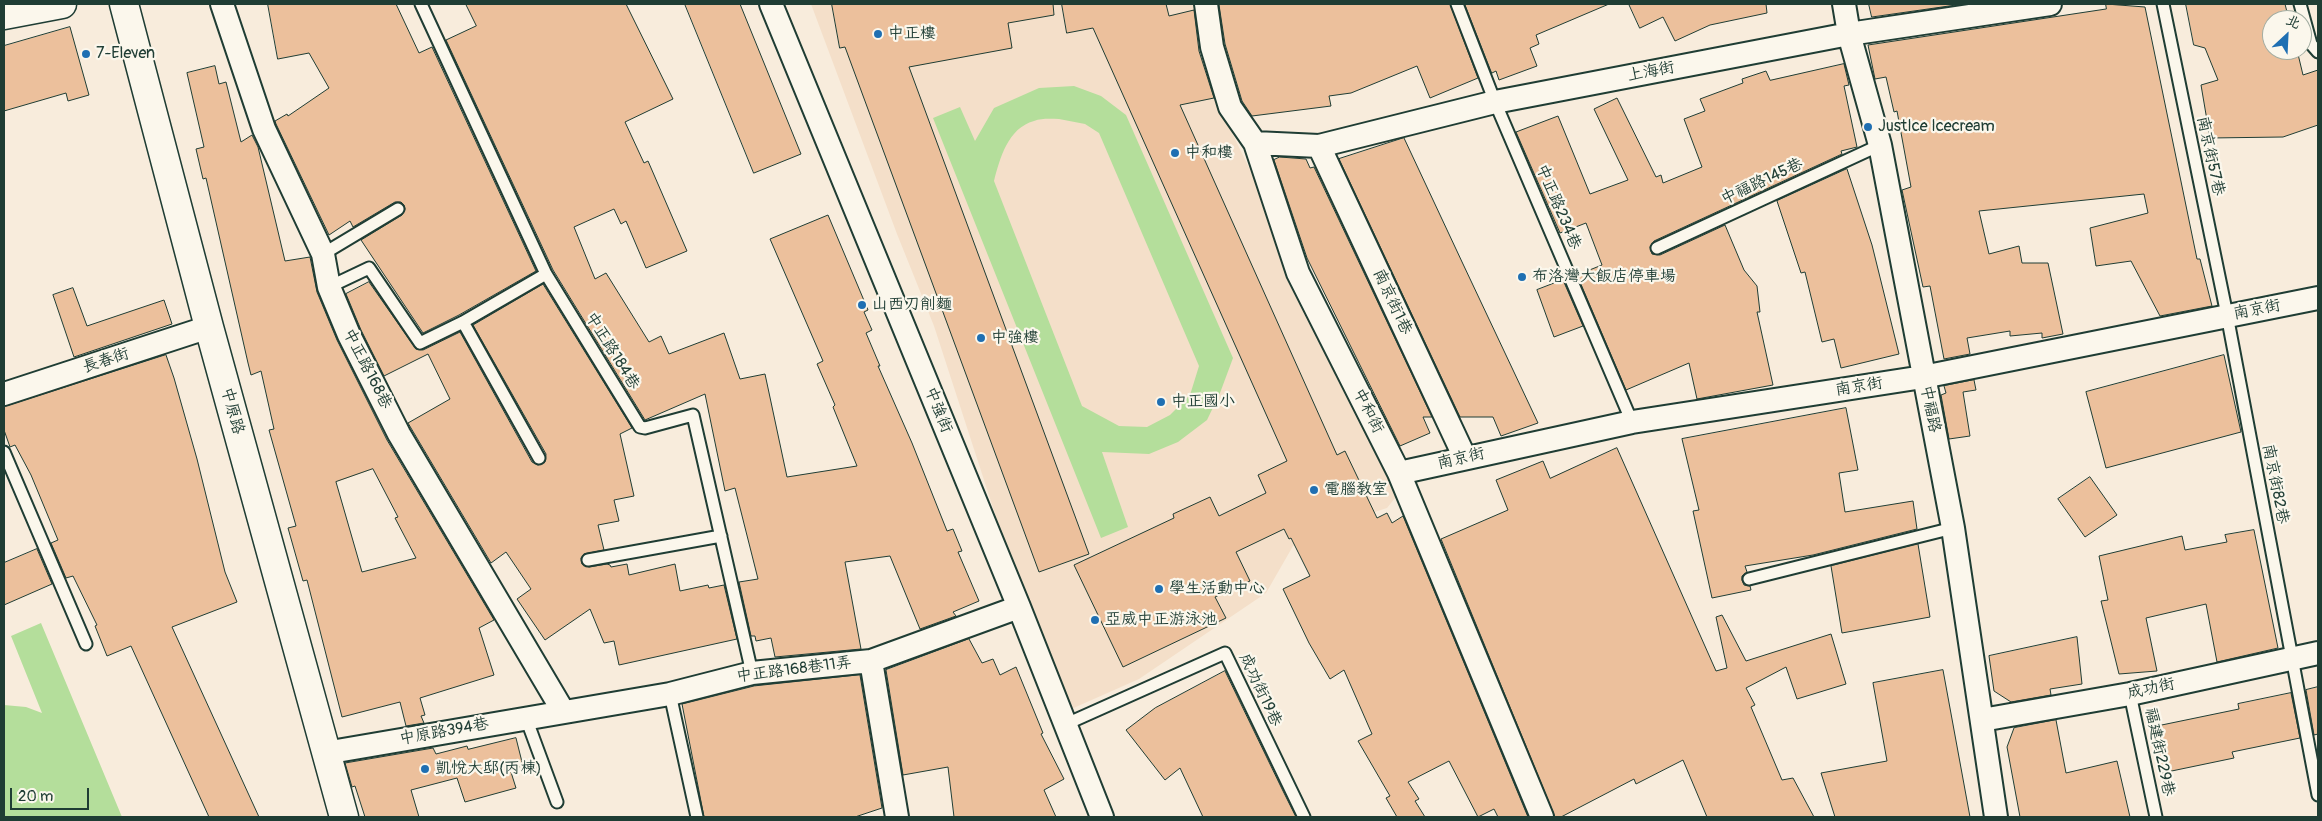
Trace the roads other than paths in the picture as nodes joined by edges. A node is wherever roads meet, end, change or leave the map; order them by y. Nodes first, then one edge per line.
1 (62, 4) edge
2 (124, 4) edge
3 (222, 4) edge
4 (422, 4) edge
5 (771, 4) edge
6 (1206, 4) edge
7 (1457, 4) edge
8 (1844, 4) edge
9 (2050, 4) edge
10 (2162, 4) edge
11 (2300, 4) edge
12 (5, 11) edge
13 (1849, 34) junction
14 (2318, 52) edge
15 (1496, 102) junction
16 (1255, 143) junction
17 (1880, 145) junction
18 (1319, 146) junction
19 (398, 209) dead end
20 (1657, 248) dead end
21 (323, 254) junction
22 (546, 274) junction
23 (329, 287) junction
24 (2318, 298) edge
25 (2226, 316) junction
26 (463, 322) junction
27 (209, 328) junction
28 (1924, 376) junction
29 (4, 394) edge
30 (1632, 422) junction
31 (4, 452) edge
32 (539, 458) dead end
33 (1465, 458) junction
34 (1400, 473) junction
35 (1954, 528) junction
36 (721, 536) junction
37 (588, 560) dead end
38 (1749, 579) dead end
39 (1019, 607) junction
40 (86, 644) dead end
41 (2318, 654) edge
42 (2292, 658) junction
43 (871, 661) junction
44 (752, 673) junction
45 (670, 694) junction
46 (2130, 694) junction
47 (563, 711) junction
48 (526, 718) junction
49 (1982, 720) junction
50 (1064, 725) junction
51 (325, 753) junction
52 (2318, 795) edge
53 (557, 802) dead end
54 (344, 817) edge
55 (697, 817) edge
56 (897, 817) edge
57 (1102, 817) edge
58 (1304, 817) edge
59 (1542, 817) edge
60 (1996, 817) edge
61 (2156, 817) edge

1 - 12 street
2 - 27 street, 中原路
3 - 21 street, 中正路168巷
4 - 22 lane, 中正路184巷
5 - 39 street, 中強街
6 - 16 street, 中和街
7 - 15 lane, 中正路234巷
8 - 13 street, 中福路
9 - 13 street, 上海街
10 - 25 lane, 南京街57巷
11 - 14 lane
13 - 15 street, 上海街
13 - 17 street, 中福路
15 - 18 street, 上海街
15 - 30 lane, 中正路234巷
16 - 18 street, 上海街
16 - 34 street, 中和街
17 - 20 lane, 中福路145巷
17 - 28 street, 中福路
18 - 33 street, 南京街1巷
19 - 21 lane
21 - 23 street, 中正路168巷
22 - 26 lane
22 - 36 lane, 中正路184巷
23 - 26 lane
23 - 47 street, 中正路168巷
24 - 25 street, 南京街
25 - 28 street, 南京街
25 - 42 lane, 南京街82巷
26 - 32 lane
27 - 29 street, 長春街
27 - 51 street, 中原路
28 - 30 street, 南京街
28 - 35 street, 中福路
30 - 33 street, 南京街
31 - 40 lane
33 - 34 street, 南京街
34 - 59 street, 中和街
35 - 38 lane
35 - 49 street, 中福路
36 - 37 lane
36 - 44 lane, 中正路184巷
39 - 43 street, 中正路168巷11弄
39 - 50 street, 中強街
41 - 42 street, 成功街
42 - 46 street, 成功街
42 - 52 lane, 南京街82巷
43 - 44 street, 中正路168巷11弄
43 - 56 street
44 - 45 street, 中正路168巷11弄
45 - 47 street, 中正路168巷11弄
45 - 55 lane
46 - 49 street, 成功街
46 - 61 lane, 福建街229巷
47 - 48 street, 中原路394巷
48 - 51 street, 中原路394巷
48 - 53 lane
49 - 60 street, 中福路
50 - 57 street, 中強街
50 - 58 lane, 成功街19巷
51 - 54 street, 中原路

